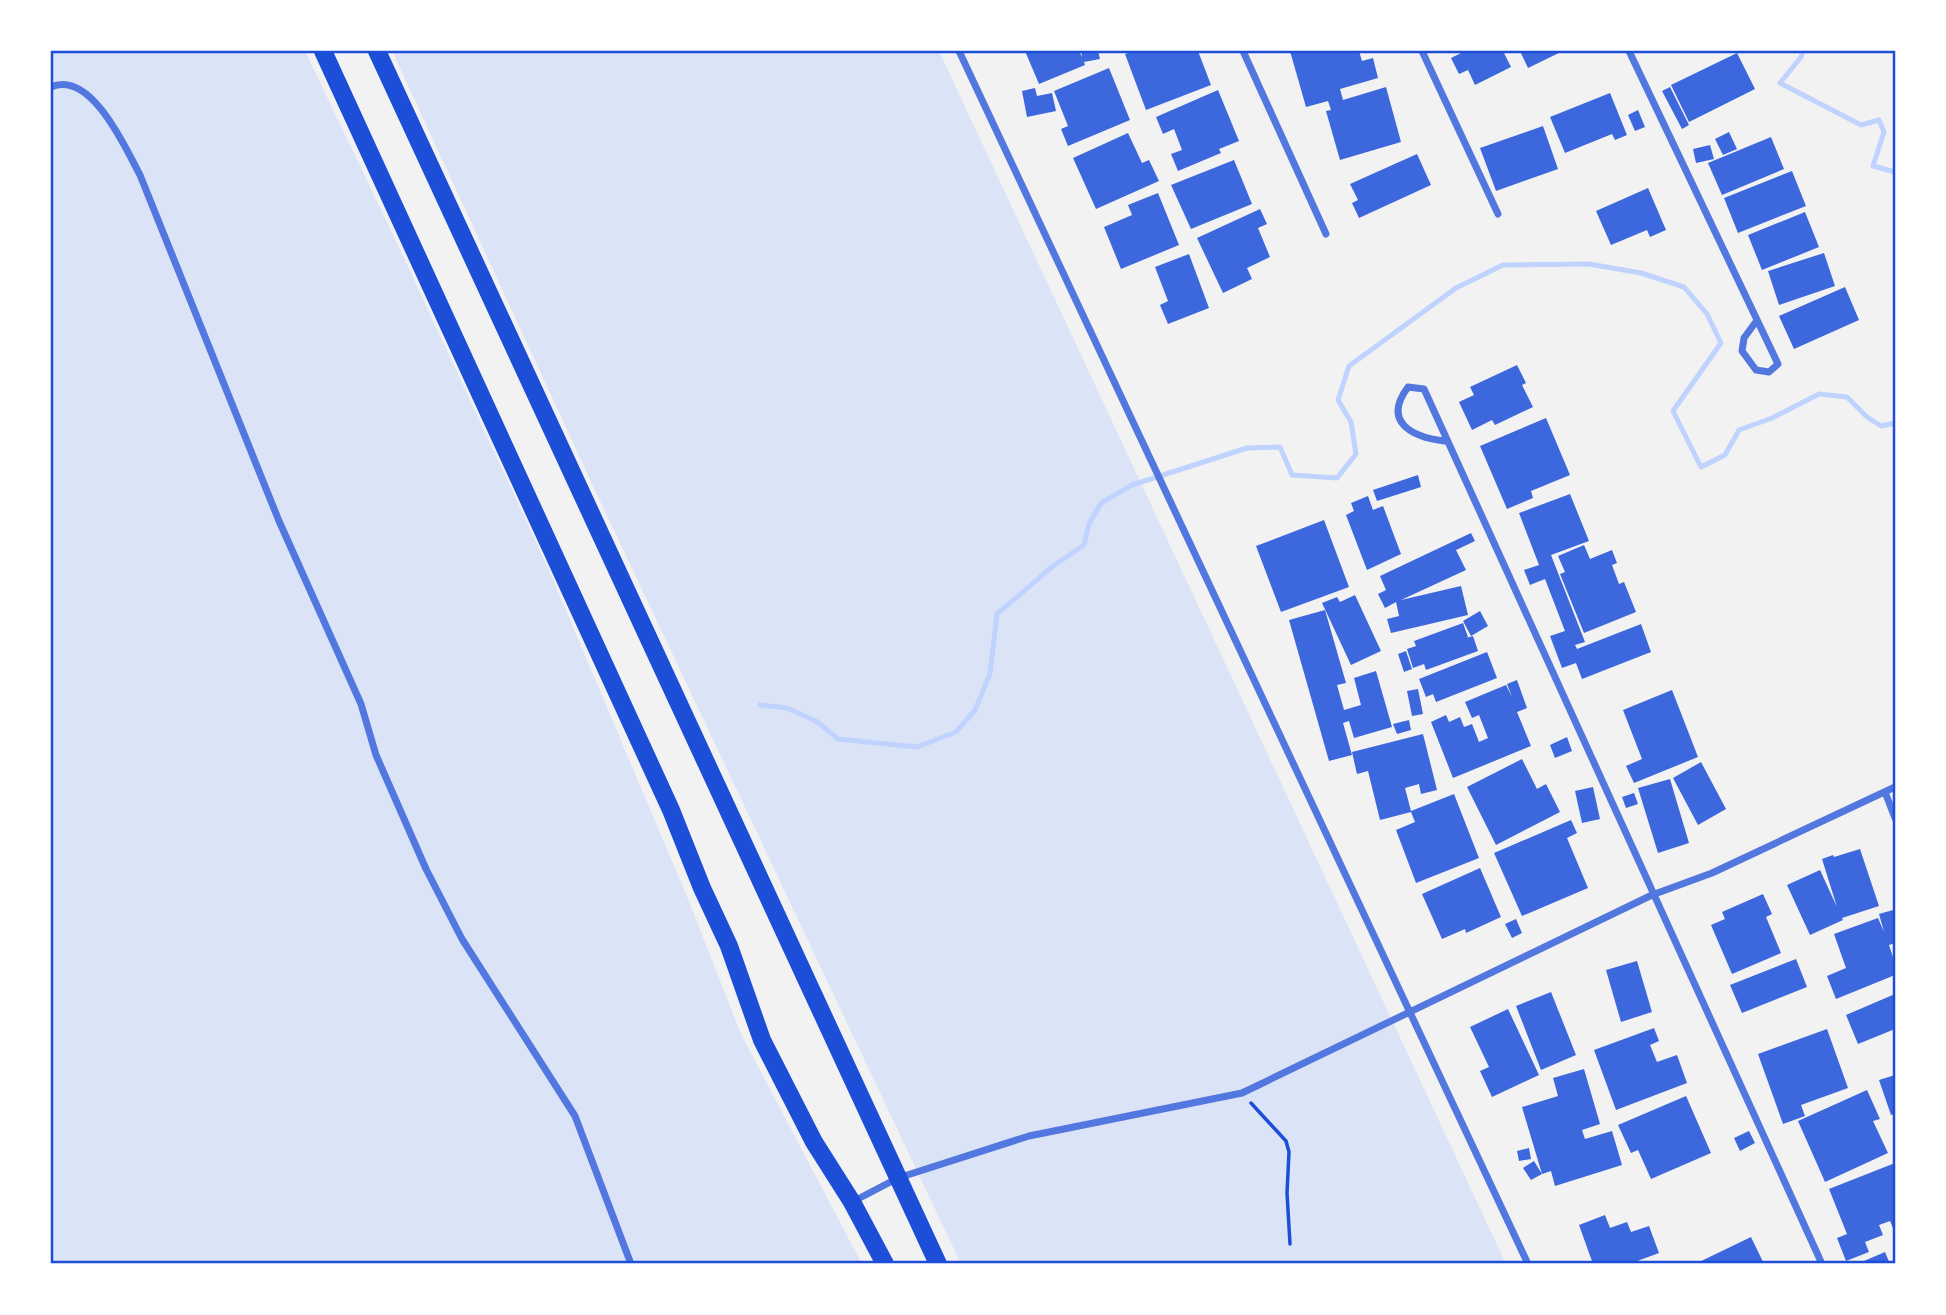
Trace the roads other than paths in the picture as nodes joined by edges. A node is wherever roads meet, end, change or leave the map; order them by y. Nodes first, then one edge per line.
1 (323, 51) edge
2 (376, 51) edge
3 (959, 51) edge
4 (1243, 51) edge
5 (1422, 51) edge
6 (1629, 51) edge
7 (51, 87) edge
8 (1498, 214) dead end
9 (1326, 234) dead end
10 (1755, 323) dead end
11 (1444, 441) dead end
12 (1895, 787) edge
13 (1885, 792) junction
14 (1895, 818) edge
15 (1652, 895) junction
16 (1410, 1011) junction
17 (898, 1178) junction
18 (852, 1202) junction
19 (631, 1264) edge
20 (885, 1264) edge
21 (938, 1264) edge
22 (1528, 1264) edge
23 (1822, 1264) edge

1 - 18 main road
2 - 17 main road
3 - 16 street
4 - 9 street
5 - 8 street
6 - 10 street
7 - 19 street
11 - 15 street
12 - 13 street
13 - 14 street
13 - 15 street
15 - 16 street
15 - 23 street
16 - 17 street
16 - 22 street
17 - 18 street
17 - 21 main road
18 - 20 main road

